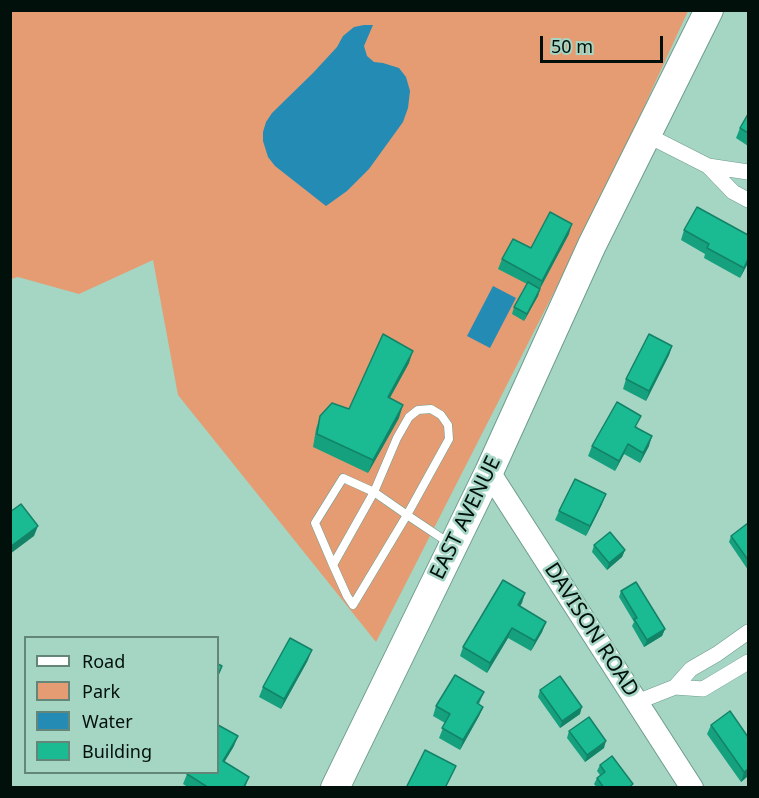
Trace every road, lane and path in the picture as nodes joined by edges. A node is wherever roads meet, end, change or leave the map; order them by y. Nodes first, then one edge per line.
1 (709, 10) edge
2 (647, 135) junction
3 (708, 166) junction
4 (748, 172) edge
5 (748, 200) edge
6 (489, 472) junction
7 (374, 492) junction
8 (406, 515) junction
9 (453, 546) junction
10 (333, 565) junction
11 (748, 632) edge
12 (748, 662) edge
13 (675, 687) junction
14 (637, 702) junction
15 (335, 788) edge
16 (692, 788) edge

1 - 2 highway, EAST AVENUE
2 - 3 street
2 - 6 highway, EAST AVENUE
3 - 4 street
3 - 5 street
6 - 9 highway, EAST AVENUE
6 - 14 street, DAVISON ROAD
7 - 8 lane
7 - 8 lane
7 - 10 lane
7 - 10 lane
8 - 9 lane
8 - 10 lane
9 - 15 highway, EAST AVENUE
11 - 13 street
12 - 13 street
13 - 14 street
14 - 16 street, DAVISON ROAD

